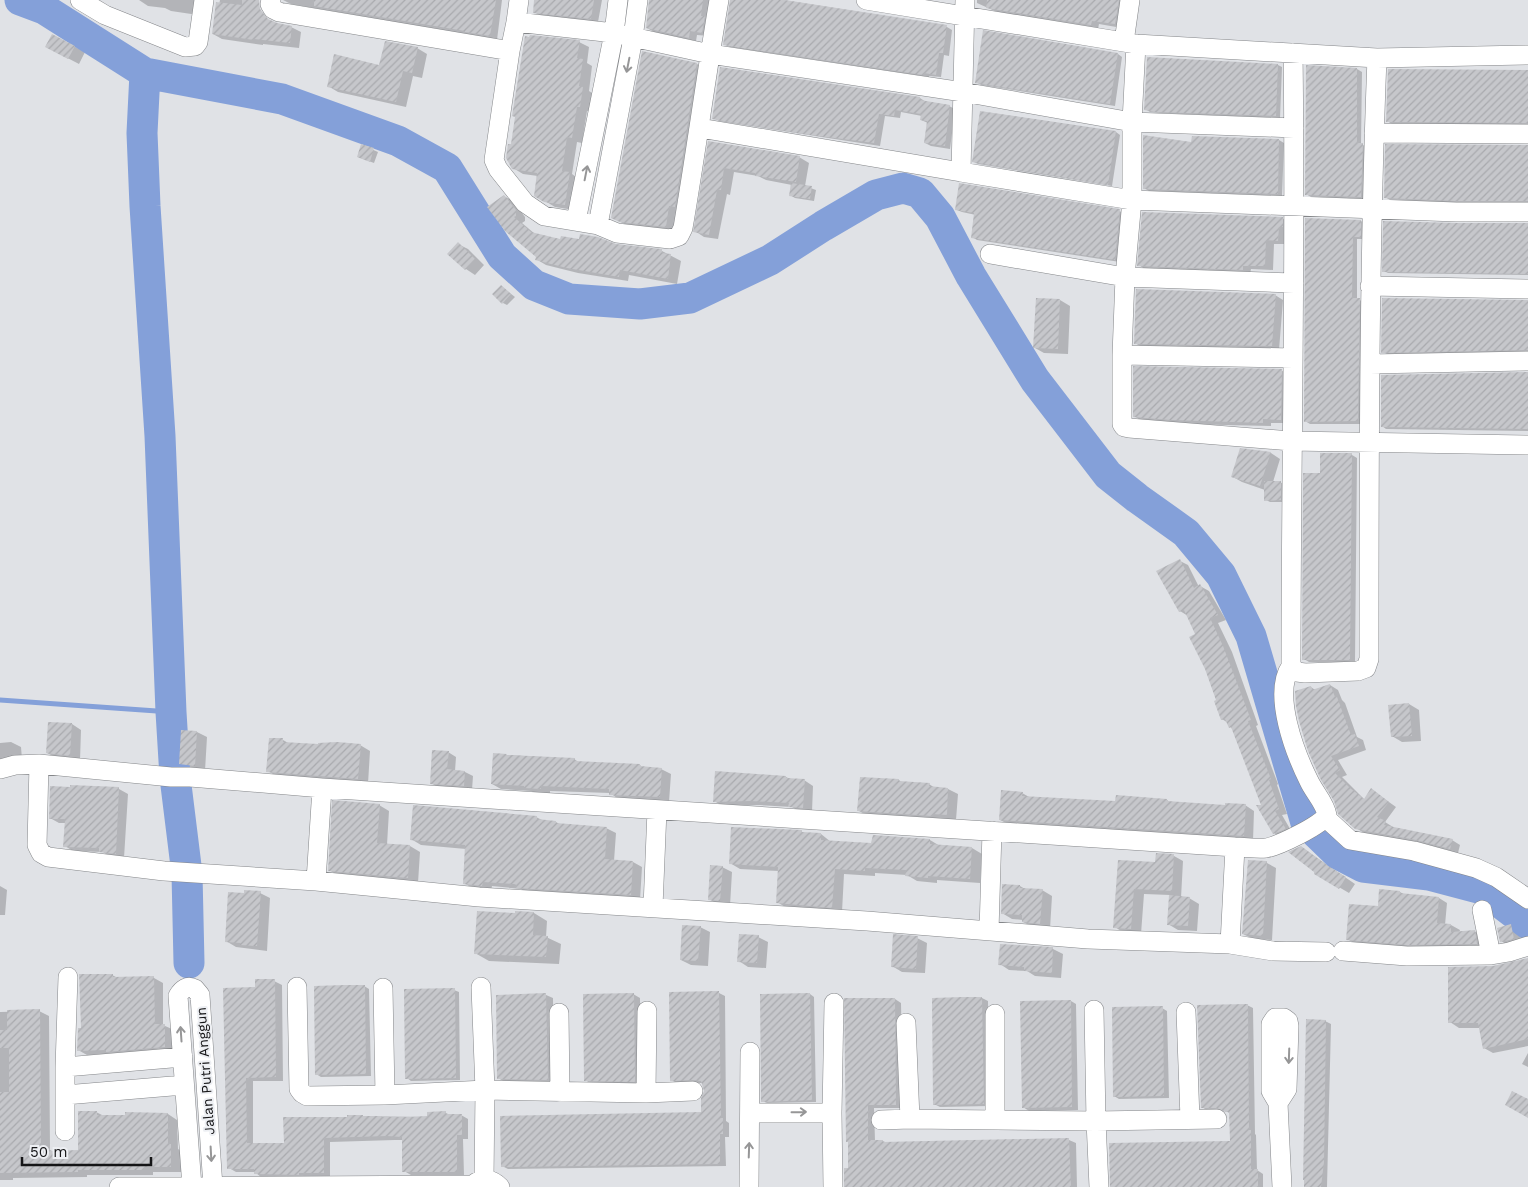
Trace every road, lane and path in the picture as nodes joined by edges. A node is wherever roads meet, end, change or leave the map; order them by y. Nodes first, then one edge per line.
1 (80, 0) edge
2 (204, 0) edge
3 (271, 0) edge
4 (519, 0) edge
5 (618, 0) edge
6 (638, 0) edge
7 (719, 0) edge
8 (866, 0) edge
9 (1130, 0) edge
10 (107, 7) edge
11 (965, 7) edge
12 (516, 22) junction
13 (614, 33) junction
14 (633, 38) junction
15 (1130, 43) junction
16 (510, 51) junction
17 (1293, 53) junction
18 (710, 54) junction
19 (1528, 55) edge
20 (1377, 58) junction
21 (963, 92) junction
22 (1132, 122) junction
23 (700, 128) junction
24 (1294, 128) junction
25 (1374, 133) junction
26 (1528, 134) edge
27 (960, 172) junction
28 (1132, 200) junction
29 (1295, 205) junction
30 (1371, 208) junction
31 (1528, 212) edge
32 (576, 221) junction
33 (598, 225) junction
34 (990, 254) dead end
35 (1125, 277) junction
36 (1294, 283) junction
37 (1370, 286) junction
38 (1528, 289) edge
39 (1122, 355) junction
40 (1293, 358) junction
41 (1528, 361) edge
42 (1370, 364) junction
43 (1292, 441) junction
44 (1369, 441) junction
45 (1528, 445) edge
46 (1291, 666) junction
47 (39, 764) junction
48 (0, 769) edge
49 (322, 788) junction
50 (657, 810) junction
51 (1324, 819) junction
52 (992, 832) junction
53 (1235, 847) junction
54 (316, 881) junction
55 (1528, 899) edge
56 (653, 907) junction
57 (1482, 910) dead end
58 (989, 931) junction
59 (1230, 944) junction
60 (1528, 946) edge
61 (1491, 955) junction
62 (68, 977) dead end
63 (296, 987) dead end
64 (481, 987) dead end
65 (383, 988) dead end
66 (834, 1003) dead end
67 (1094, 1010) dead end
68 (648, 1011) dead end
69 (1186, 1012) dead end
70 (559, 1013) dead end
71 (995, 1014) dead end
72 (906, 1023) dead end
73 (750, 1052) dead end
74 (182, 1057) junction
75 (65, 1067) junction
76 (184, 1085) junction
77 (484, 1090) junction
78 (693, 1091) dead end
79 (560, 1092) junction
80 (646, 1093) junction
81 (65, 1095) junction
82 (384, 1095) junction
83 (1278, 1103) dead end
84 (750, 1113) junction
85 (832, 1113) junction
86 (910, 1119) junction
87 (996, 1119) junction
88 (1190, 1119) junction
89 (1217, 1119) dead end
90 (881, 1120) dead end
91 (1096, 1121) junction
92 (65, 1131) dead end
93 (482, 1185) edge
94 (119, 1187) edge
95 (192, 1187) edge
96 (213, 1187) edge
97 (742, 1187) edge
98 (749, 1187) edge
99 (832, 1187) edge
100 (1099, 1187) edge
101 (1282, 1187) edge

1 - 10 street
2 - 10 street
3 - 16 street
4 - 12 street
5 - 13 street
6 - 14 street
7 - 18 street
8 - 11 street
9 - 15 street
11 - 15 street
11 - 21 street
12 - 13 street
12 - 16 street
13 - 14 street
32 -> 13 street
14 - 18 street
14 -> 33 street
15 - 17 street
15 - 22 street
16 - 32 street
17 - 20 street
17 - 24 street
18 - 21 street
18 - 23 street
19 - 20 street
20 - 25 street
21 - 22 street
21 - 27 street
22 - 24 street
22 - 28 street
23 - 27 street
23 - 33 street
24 - 29 street
25 - 26 street
25 - 30 street
27 - 28 street
28 - 29 street
28 - 35 street
29 - 30 street
29 - 36 street
30 - 31 street
30 - 37 street
32 - 33 street
34 - 35 street
35 - 36 street
35 - 39 street
36 - 40 street
37 - 38 street
37 - 42 street
39 - 40 street
39 - 43 street
40 - 43 street
41 - 42 street
42 - 44 street
43 - 44 street
43 - 46 street
44 - 45 street
44 - 46 street
46 - 51 street
47 - 48 street
47 - 49 street
47 - 54 street
49 - 50 street
49 - 54 street
50 - 52 street
50 - 56 street
51 - 53 street
51 - 55 street
52 - 53 street
52 - 58 street
53 - 59 street
54 - 56 street
56 - 58 street
57 - 61 street
58 - 59 street
59 - 61 street
60 - 61 street
62 - 75 street
63 - 82 street
64 - 77 street
65 - 82 street
66 - 85 street
67 - 91 street
68 - 80 street
69 - 88 street
70 - 79 street
71 - 87 street
72 - 86 street
73 - 84 street
74 - 75 street
74 - 76 street, Jalan Putri Anggun
74 -> 96 street, Jalan Putri Anggun
75 - 81 street
76 - 81 street
76 - 95 street, Jalan Putri Anggun
77 - 79 street
77 - 82 street
77 - 93 street
78 - 80 street
79 - 80 street
81 - 92 street
83 - 101 street
84 -> 85 street
98 -> 84 street
85 - 99 street
86 - 87 street
86 - 90 street
87 - 91 street
88 - 89 street
88 - 91 street
91 - 100 street
93 - 96 street
94 - 95 street
95 - 96 street
97 - 98 street

